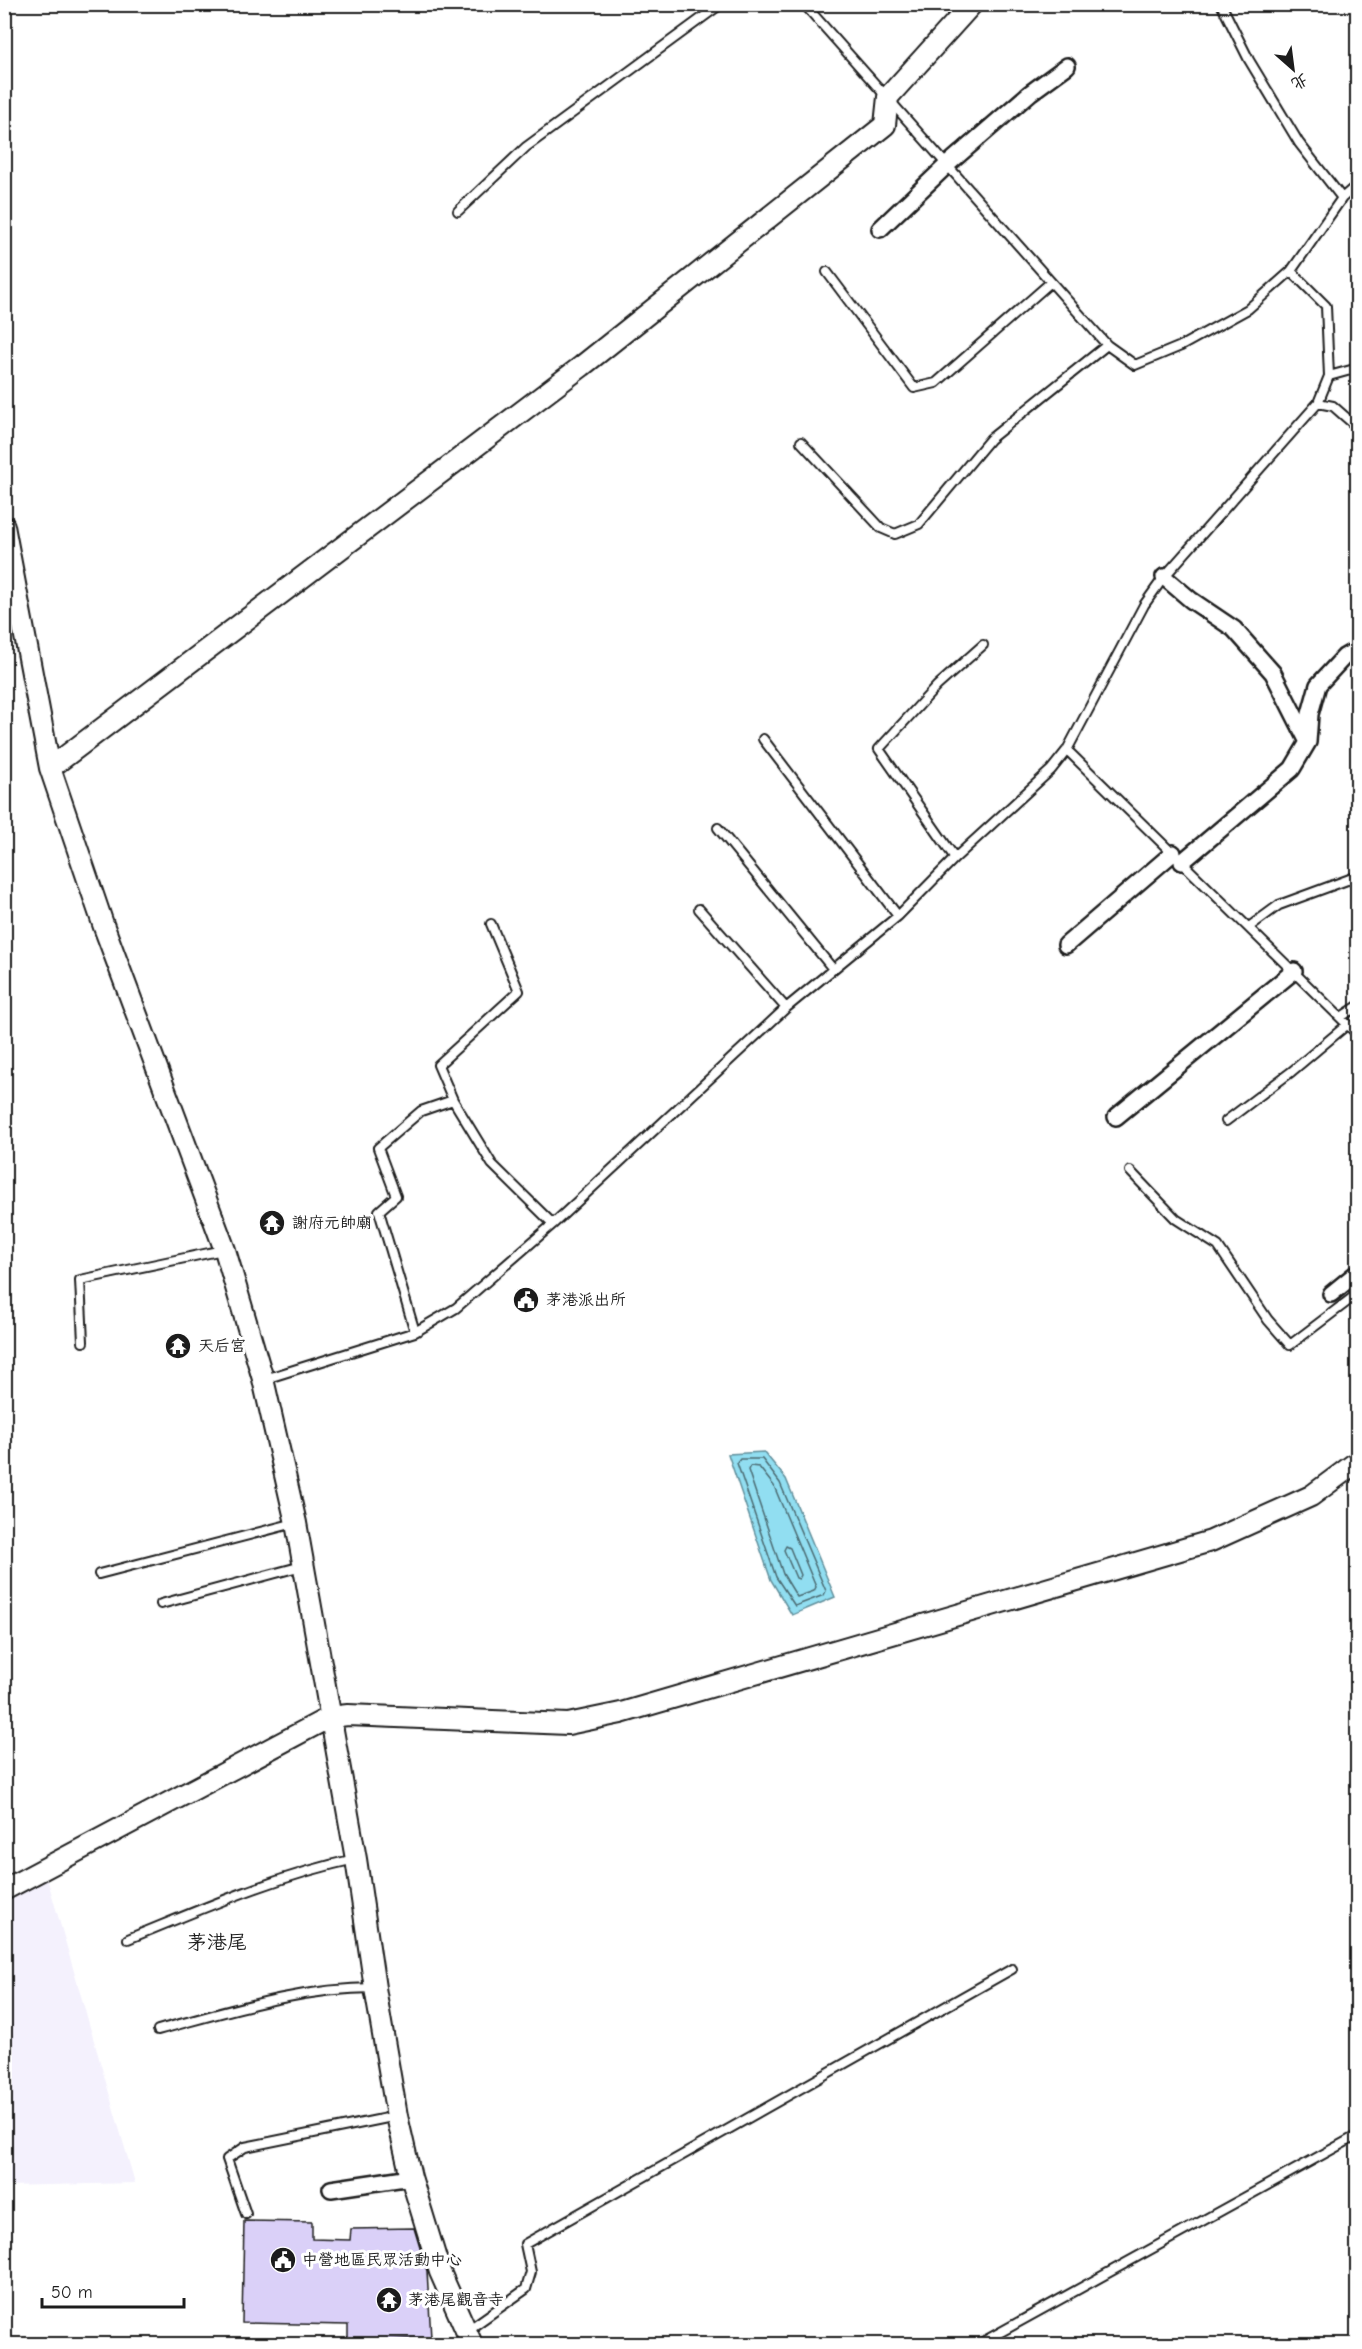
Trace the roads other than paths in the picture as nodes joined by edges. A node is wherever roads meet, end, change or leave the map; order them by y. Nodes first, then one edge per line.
1 (721, 4) edge
2 (804, 4) edge
3 (972, 4) edge
4 (1221, 4) edge
5 (1067, 66) dead end
6 (888, 97) junction
7 (947, 165) junction
8 (1358, 184) edge
9 (1342, 198) junction
10 (458, 211) dead end
11 (880, 230) dead end
12 (1291, 271) junction
13 (827, 272) dead end
14 (1051, 282) junction
15 (1107, 345) junction
16 (1358, 368) edge
17 (1329, 376) junction
18 (1318, 403) junction
19 (1358, 428) edge
20 (801, 442) dead end
21 (4, 526) edge
22 (1164, 577) junction
23 (983, 645) dead end
24 (1358, 649) edge
25 (763, 739) dead end
26 (1308, 742) junction
27 (1067, 750) junction
28 (50, 768) junction
29 (718, 828) dead end
30 (955, 858) junction
31 (1178, 858) junction
32 (1358, 876) edge
33 (699, 909) dead end
34 (898, 916) junction
35 (491, 924) dead end
36 (1249, 927) junction
37 (1066, 945) dead end
38 (833, 969) junction
39 (1294, 971) junction
40 (1358, 1006) edge
41 (786, 1008) junction
42 (1341, 1017) junction
43 (1348, 1024) junction
44 (1358, 1035) edge
45 (453, 1100) junction
46 (1116, 1117) dead end
47 (1226, 1121) dead end
48 (1130, 1171) dead end
49 (553, 1224) junction
50 (225, 1250) junction
51 (1358, 1272) edge
52 (1331, 1294) dead end
53 (1358, 1297) edge
54 (416, 1332) junction
55 (83, 1342) dead end
56 (263, 1379) junction
57 (1358, 1461) edge
58 (296, 1523) junction
59 (303, 1566) junction
60 (99, 1574) dead end
61 (161, 1604) dead end
62 (330, 1717) junction
63 (356, 1859) junction
64 (4, 1890) edge
65 (128, 1939) dead end
66 (1012, 1969) dead end
67 (375, 1988) junction
68 (158, 2030) dead end
69 (397, 2116) junction
70 (1358, 2135) edge
71 (411, 2176) junction
72 (331, 2189) dead end
73 (246, 2214) dead end
74 (470, 2338) edge
75 (980, 2344) edge

1 - 10 lane
2 - 6 lane
3 - 6 street
4 - 9 lane
5 - 7 street
6 - 7 lane
6 - 28 street
7 - 11 street
7 - 14 lane
8 - 9 lane
9 - 12 lane
12 - 15 lane
12 - 17 lane
13 - 14 lane
14 - 15 lane
15 - 20 lane
16 - 17 lane
17 - 18 lane
18 - 19 lane
18 - 22 lane
21 - 28 street
22 - 26 street
22 - 27 lane
23 - 30 lane
24 - 26 street
25 - 34 lane
26 - 31 street
27 - 30 lane
27 - 31 lane
28 - 50 street
29 - 38 lane
30 - 34 lane
31 - 36 lane
31 - 37 street
32 - 36 lane
33 - 41 lane
34 - 38 lane
35 - 45 lane
36 - 39 lane
38 - 41 lane
39 - 42 lane
39 - 46 street
40 - 42 lane
41 - 49 lane
42 - 43 lane
43 - 44 lane
43 - 47 lane
45 - 49 lane
45 - 54 lane
48 - 53 lane
49 - 54 lane
50 - 55 lane
50 - 56 street
51 - 52 street
54 - 56 lane
56 - 58 street
57 - 62 street
58 - 59 street
58 - 60 lane
59 - 61 lane
59 - 62 street
62 - 63 street
62 - 64 street
63 - 65 lane
63 - 67 street
66 - 74 lane
67 - 68 lane
67 - 69 street
69 - 71 street
69 - 73 lane
70 - 75 lane
71 - 72 street
71 - 74 street

